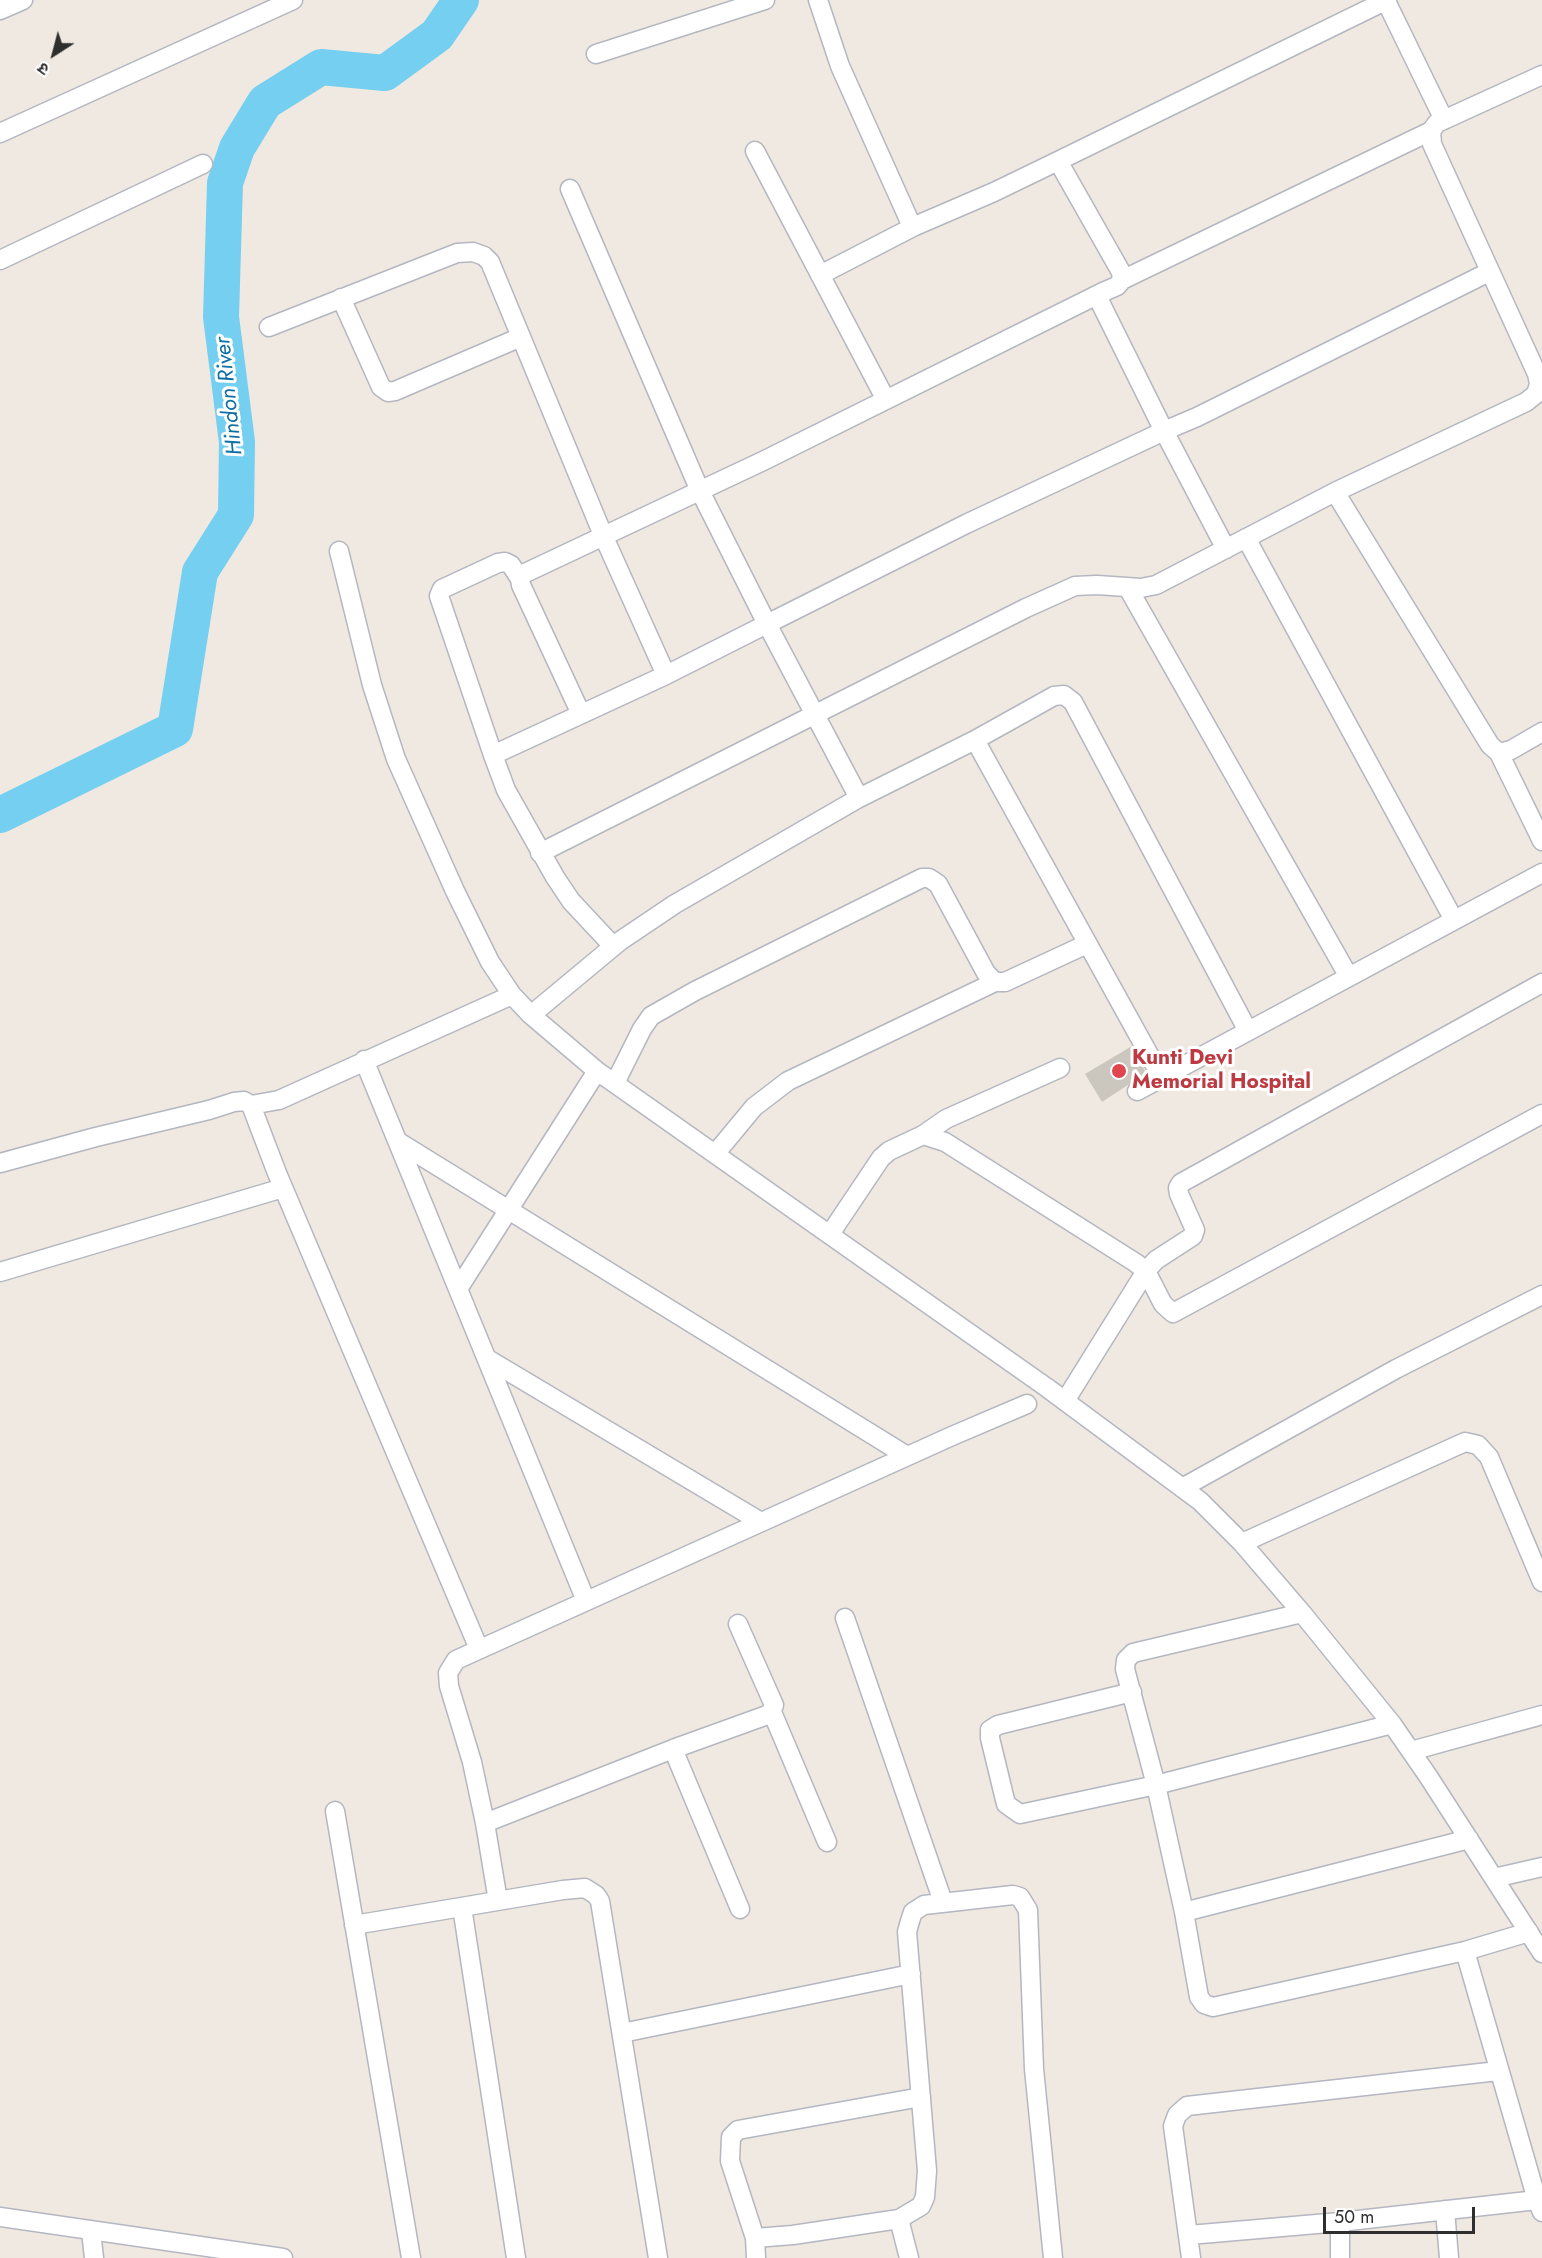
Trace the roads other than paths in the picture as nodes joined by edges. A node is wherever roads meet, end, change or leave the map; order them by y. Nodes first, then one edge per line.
1 (23, 0) edge
2 (293, 0) edge
3 (765, 0) edge
4 (818, 0) edge
5 (1387, 0) edge
6 (0, 10) edge
7 (596, 54) dead end
8 (1542, 75) edge
9 (1438, 125) junction
10 (0, 133) edge
11 (755, 151) dead end
12 (1058, 160) junction
13 (203, 164) dead end
14 (570, 189) dead end
15 (915, 226) junction
16 (0, 260) edge
17 (1490, 272) junction
18 (820, 275) junction
19 (1122, 280) junction
20 (1102, 292) junction
21 (341, 298) junction
22 (269, 327) dead end
23 (521, 337) junction
24 (886, 400) junction
25 (1164, 431) junction
26 (700, 491) junction
27 (1335, 492) junction
28 (603, 535) junction
29 (1246, 538) junction
30 (1226, 549) junction
31 (339, 551) dead end
32 (520, 579) junction
33 (1128, 588) junction
34 (767, 624) junction
35 (666, 675) junction
36 (581, 714) junction
37 (815, 715) junction
38 (1542, 732) edge
39 (975, 740) junction
40 (1499, 753) junction
41 (494, 755) junction
42 (859, 798) junction
43 (1542, 841) edge
44 (540, 853) junction
45 (1542, 873) edge
46 (1455, 920) junction
47 (1088, 944) junction
48 (613, 946) junction
49 (1349, 977) junction
50 (995, 982) junction
51 (1542, 982) edge
52 (512, 994) junction
53 (531, 1015) junction
54 (1248, 1031) junction
55 (364, 1060) junction
56 (1060, 1068) dead end
57 (597, 1071) junction
58 (1162, 1078) junction
59 (615, 1083) junction
60 (1137, 1091) dead end
61 (251, 1105) junction
62 (1542, 1114) edge
63 (924, 1135) junction
64 (397, 1141) junction
65 (715, 1154) junction
66 (0, 1163) edge
67 (283, 1188) junction
68 (507, 1210) junction
69 (830, 1234) junction
70 (1146, 1271) junction
71 (0, 1272) edge
72 (458, 1289) junction
73 (1542, 1295) edge
74 (486, 1358) junction
75 (1065, 1401) junction
76 (1027, 1404) dead end
77 (907, 1456) junction
78 (1182, 1488) junction
79 (761, 1522) junction
80 (1242, 1543) junction
81 (1542, 1582) edge
82 (586, 1601) junction
83 (1302, 1612) junction
84 (845, 1618) dead end
85 (738, 1624) dead end
86 (479, 1649) junction
87 (1131, 1692) junction
88 (772, 1712) junction
89 (1542, 1715) edge
90 (1392, 1724) junction
91 (673, 1749) junction
92 (1411, 1751) junction
93 (1156, 1785) junction
94 (335, 1811) dead end
95 (485, 1822) junction
96 (1469, 1839) junction
97 (827, 1842) dead end
98 (1542, 1867) edge
99 (1494, 1878) junction
100 (498, 1901) junction
101 (943, 1902) junction
102 (462, 1907) junction
103 (740, 1909) dead end
104 (1184, 1912) junction
105 (354, 1925) junction
106 (1538, 1944) edge
107 (1465, 1951) junction
108 (911, 1974) junction
109 (622, 2033) junction
110 (1498, 2071) junction
111 (921, 2097) junction
112 (1539, 2206) edge
113 (1445, 2210) junction
114 (0, 2217) edge
115 (899, 2219) junction
116 (1340, 2222) junction
117 (92, 2231) junction
118 (1189, 2235) junction
119 (754, 2238) junction
120 (94, 2258) edge
121 (283, 2258) edge
122 (411, 2258) edge
123 (516, 2258) edge
124 (658, 2258) edge
125 (756, 2258) edge
126 (909, 2258) edge
127 (1053, 2258) edge
128 (1191, 2258) edge
129 (1340, 2258) edge
130 (1449, 2258) edge

1 - 6 street
2 - 10 street
3 - 7 street
4 - 15 street
5 - 9 street
5 - 12 street
8 - 9 street
9 - 17 street
9 - 19 street
11 - 18 street
12 - 15 street
12 - 19 street
13 - 16 street
14 - 26 street
15 - 18 street
17 - 25 street
17 - 27 street
18 - 24 street
19 - 20 street
20 - 24 street
20 - 25 street
21 - 22 street
21 - 23 street
21 - 23 street
23 - 28 street
24 - 26 street
25 - 30 street
25 - 34 street
26 - 28 street
26 - 34 street
27 - 29 street
27 - 40 street
28 - 32 street
28 - 35 street
29 - 30 street
29 - 46 street
30 - 33 street
31 - 52 street
32 - 36 street
32 - 41 street
33 - 37 street
33 - 49 street
34 - 35 street
34 - 37 street
35 - 36 street
36 - 41 street
37 - 42 street
37 - 44 street
38 - 40 street
39 - 42 street
39 - 47 street
39 - 54 street
40 - 43 street
41 - 44 street
42 - 48 street
44 - 48 street
45 - 46 street
46 - 49 street
47 - 50 street
47 - 58 street
48 - 53 street
49 - 54 street
50 - 59 street
50 - 65 street
51 - 70 street
52 - 53 street
52 - 55 street
53 - 57 street
54 - 58 street
55 - 61 street
55 - 64 street
56 - 63 street
57 - 59 street
57 - 68 street
58 - 60 street
59 - 65 street
61 - 66 street
61 - 67 street
62 - 70 street
63 - 69 street
63 - 70 street
64 - 68 street
64 - 72 street
65 - 69 street
67 - 71 street
67 - 86 street
68 - 72 street
68 - 77 street
69 - 75 street
70 - 75 street
72 - 74 street
73 - 78 street
74 - 79 street
74 - 82 street
75 - 78 street
76 - 77 street
77 - 79 street
78 - 80 street
79 - 82 street
80 - 81 street
80 - 83 street
82 - 86 street
83 - 87 street
83 - 90 street
84 - 101 street
85 - 88 street
86 - 95 street
87 - 93 street
87 - 93 street
88 - 91 street
88 - 97 street
89 - 92 street
90 - 92 street
90 - 93 street
91 - 95 street
91 - 103 street
92 - 96 street
93 - 104 street
94 - 105 street
95 - 100 street
96 - 99 street
96 - 104 street
98 - 99 street
99 - 106 street
100 - 102 street
100 - 109 street
101 - 108 street
101 - 127 street
102 - 105 street
102 - 123 street
104 - 107 street
105 - 122 street
106 - 107 street
107 - 110 street
108 - 109 street
108 - 111 street
109 - 124 street
110 - 112 street
110 - 118 street
111 - 115 street
111 - 119 street
112 - 113 street
113 - 116 street
113 - 130 street
114 - 117 street
115 - 119 street
115 - 126 street
116 - 118 street
116 - 129 street
117 - 120 street
117 - 121 street
118 - 128 street
119 - 125 street

